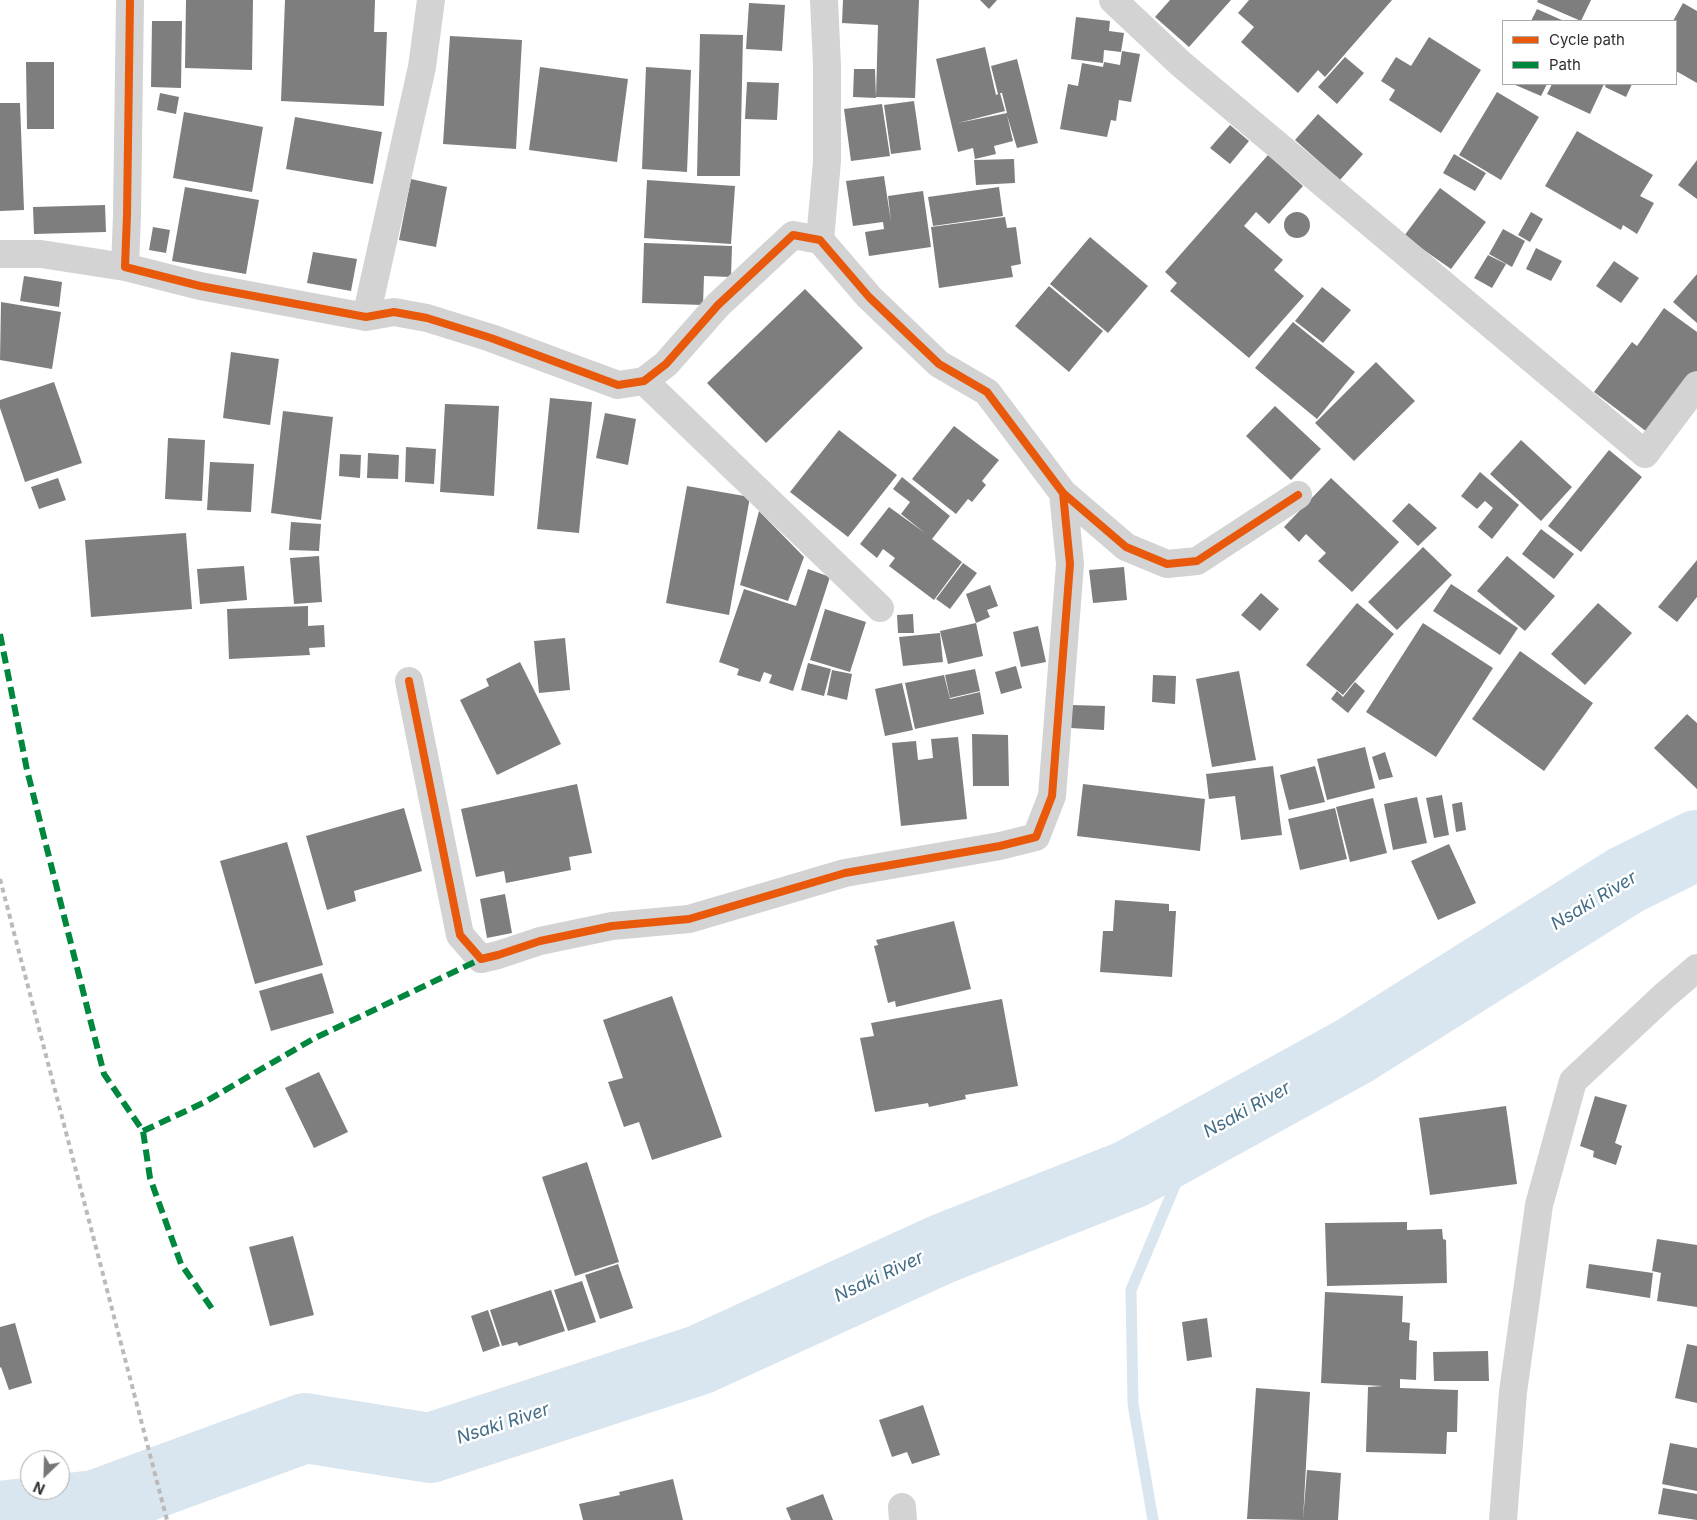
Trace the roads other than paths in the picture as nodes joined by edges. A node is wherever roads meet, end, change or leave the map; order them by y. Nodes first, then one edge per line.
1 (130, 0) edge
2 (431, 0) edge
3 (824, 0) edge
4 (1113, 0) edge
5 (820, 240) junction
6 (0, 254) edge
7 (124, 267) junction
8 (366, 317) junction
9 (644, 381) junction
10 (1697, 385) edge
11 (1063, 492) junction
12 (1298, 495) dead end
13 (880, 608) dead end
14 (409, 681) dead end
15 (1697, 968) edge
16 (1503, 1520) edge

1 - 7 street
2 - 8 street
3 - 5 street
4 - 10 street
5 - 9 street
5 - 11 street
6 - 7 street
7 - 8 street
8 - 9 street
9 - 13 street
11 - 12 street
11 - 14 street
15 - 16 street

